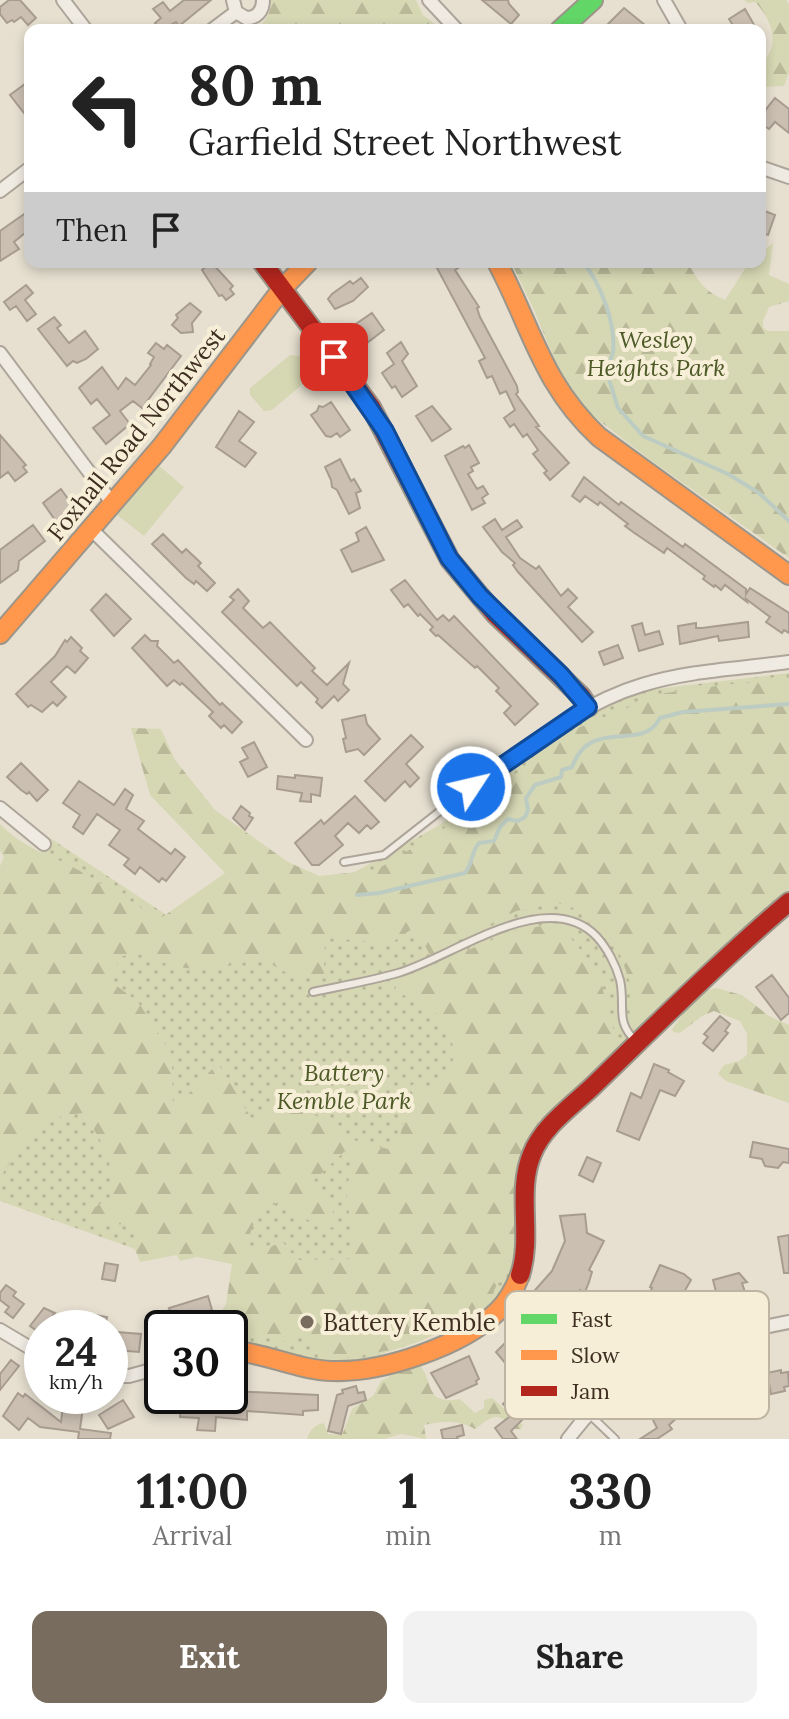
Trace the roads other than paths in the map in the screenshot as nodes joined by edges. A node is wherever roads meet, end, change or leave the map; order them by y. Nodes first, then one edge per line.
1 (63, 0) edge
2 (263, 0) edge
3 (429, 0) edge
4 (593, 0) edge
5 (664, 0) edge
6 (234, 6) edge
7 (81, 24) edge
8 (218, 24) edge
9 (451, 24) edge
10 (567, 24) edge
11 (678, 24) edge
12 (766, 169) edge
13 (24, 173) edge
14 (789, 177) edge
15 (0, 191) edge
16 (266, 268) edge
17 (302, 268) edge
18 (500, 268) edge
19 (282, 289) junction
20 (0, 353) edge
21 (113, 504) junction
22 (91, 529) junction
23 (789, 575) edge
24 (0, 634) edge
25 (789, 662) edge
26 (588, 707) junction
27 (306, 740) dead end
28 (463, 793) joint
29 (0, 808) edge
30 (44, 844) dead end
31 (344, 862) dead end
32 (789, 902) edge
33 (313, 992) dead end
34 (637, 1042) junction
35 (513, 1291) edge
36 (505, 1302) edge
37 (789, 1322) edge
38 (769, 1327) edge
39 (0, 1330) edge
40 (24, 1344) edge
41 (248, 1354) edge
42 (585, 1419) edge
43 (594, 1419) edge
44 (568, 1439) edge
45 (615, 1439) edge

1 - 7 street
2 - 6 street
3 - 9 street
4 - 10 street
5 - 11 street
6 - 8 street
12 - 14 street
13 - 15 street
16 - 19 street
17 - 19 street, Foxhall Road Northwest
18 - 23 street
19 - 21 street, Foxhall Road Northwest
19 - 26 street
20 - 21 street
21 - 22 street, Foxhall Road Northwest
22 - 24 street, Foxhall Road Northwest
22 - 27 street
25 - 26 street
26 - 28 street
28 - 31 lane
29 - 30 street
32 - 34 street
33 - 34 lane
34 - 35 street
36 - 41 street
37 - 38 street
39 - 40 street
42 - 44 street
43 - 45 lane

